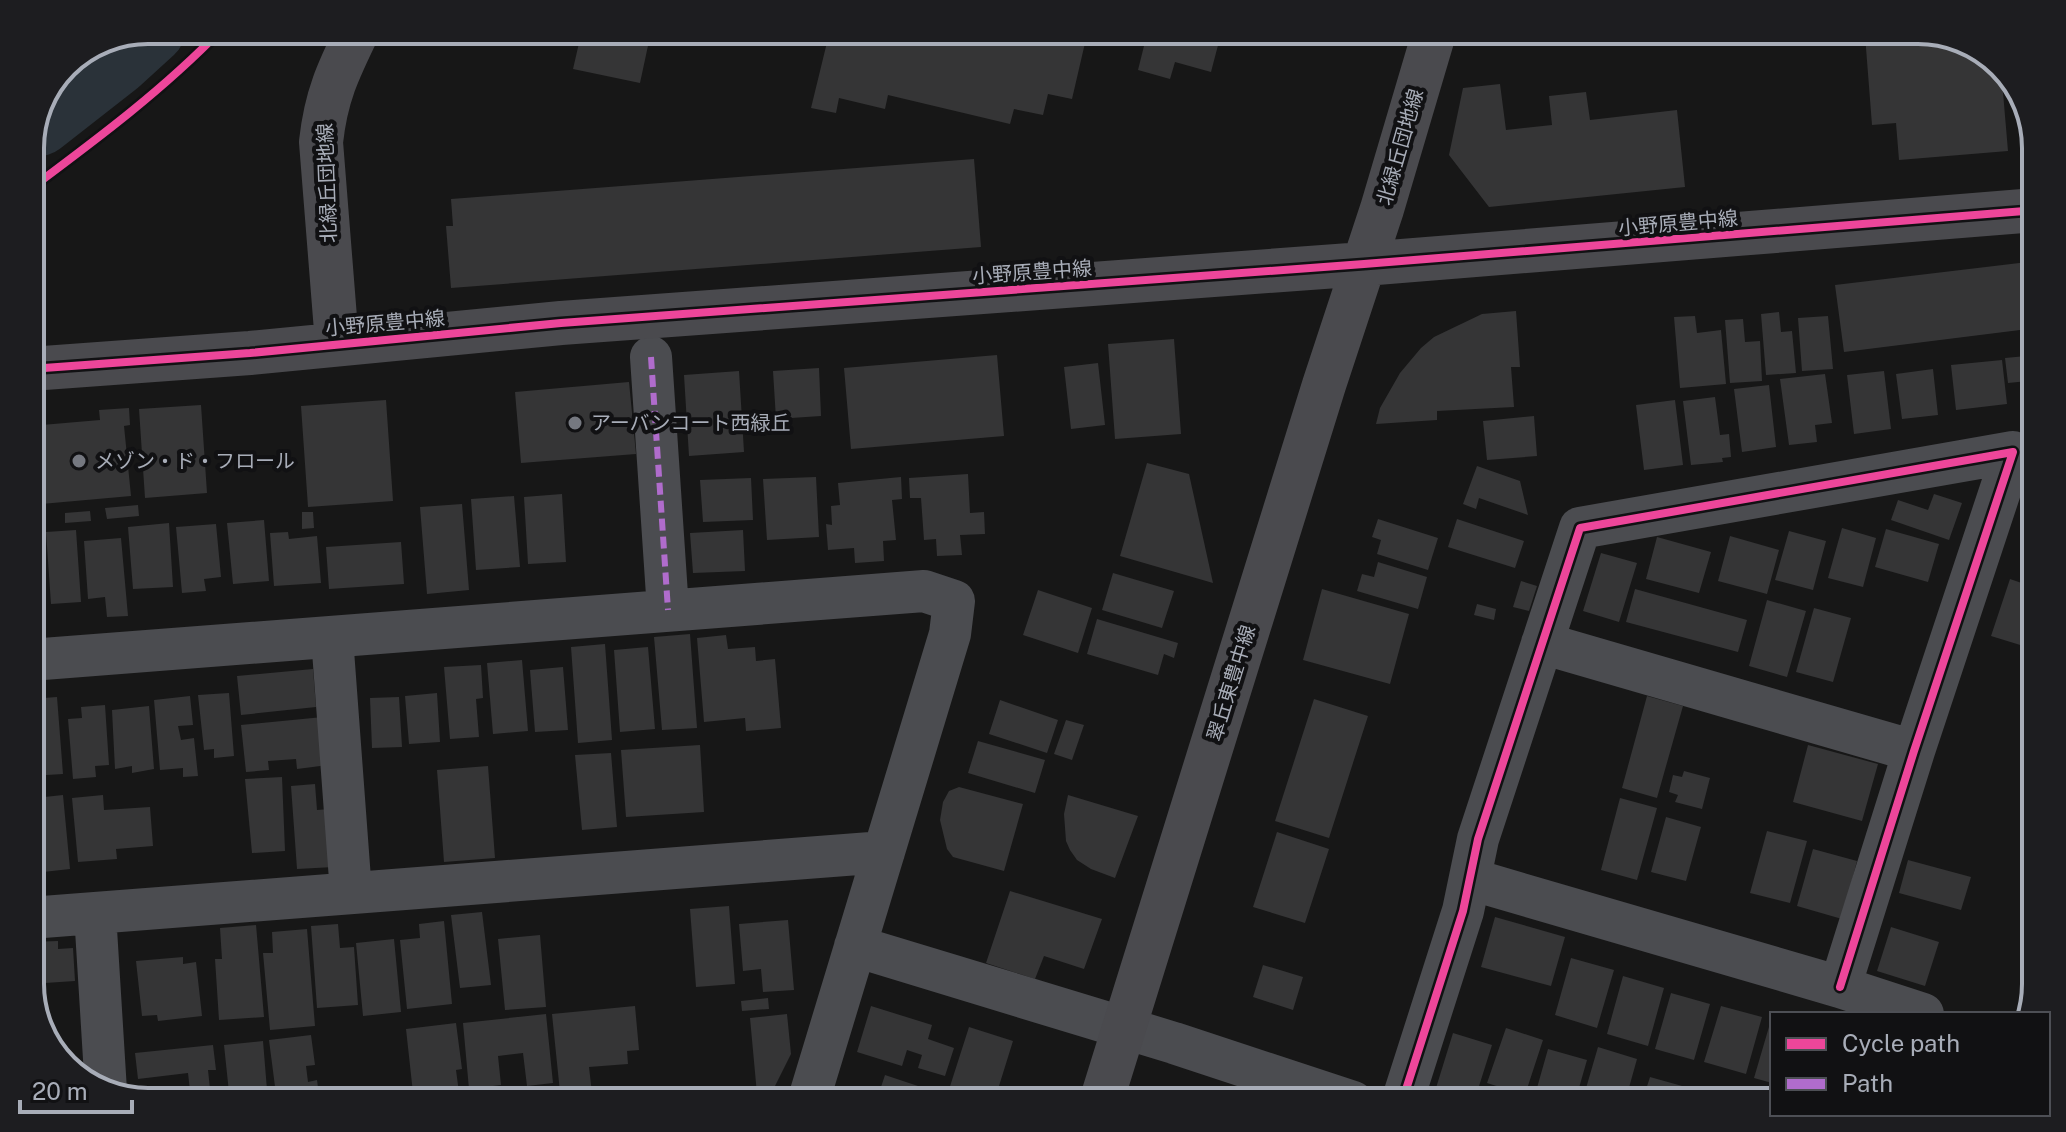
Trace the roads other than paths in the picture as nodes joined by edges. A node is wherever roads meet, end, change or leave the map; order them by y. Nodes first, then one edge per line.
1 (351, 44) edge
2 (1431, 44) edge
3 (2022, 211) edge
4 (1364, 264) junction
5 (337, 343) junction
6 (651, 357) dead end
7 (44, 368) edge
8 (668, 610) junction
9 (332, 637) junction
10 (1542, 643) junction
11 (44, 659) edge
12 (1914, 751) junction
13 (884, 852) junction
14 (1470, 879) junction
15 (351, 893) junction
16 (95, 913) junction
17 (44, 917) edge
18 (855, 946) junction
19 (1840, 987) junction
20 (1917, 1012) edge
21 (1123, 1028) junction
22 (105, 1078) edge
23 (812, 1088) edge
24 (1105, 1088) edge
25 (1309, 1088) edge
26 (1406, 1088) edge

1 - 5 street, 北緑丘団地線
2 - 4 street, 北緑丘団地線
3 - 4 street, 小野原豊中線
4 - 5 street, 小野原豊中線
4 - 21 street, 翠丘東豊中線
5 - 7 street, 小野原豊中線
6 - 8 street
8 - 9 street
8 - 13 street
9 - 11 street
9 - 15 street
10 - 12 street
10 - 12 street
10 - 14 street
12 - 19 street
13 - 15 street
13 - 18 street
14 - 19 street
14 - 26 street
15 - 16 street
16 - 17 street
16 - 22 street
18 - 21 street
18 - 23 street
19 - 20 street
21 - 24 street, 翠丘東豊中線
21 - 25 street

